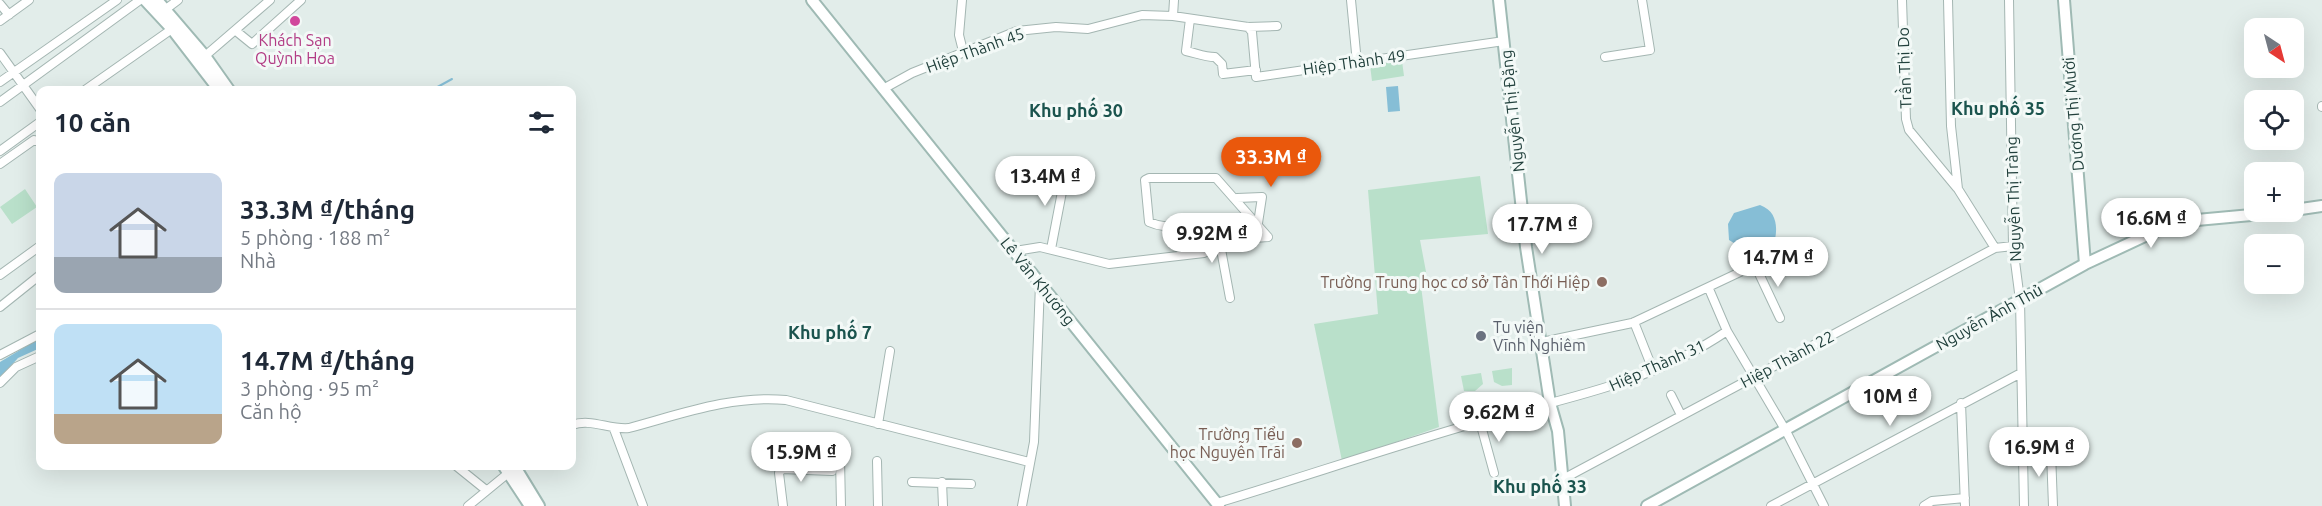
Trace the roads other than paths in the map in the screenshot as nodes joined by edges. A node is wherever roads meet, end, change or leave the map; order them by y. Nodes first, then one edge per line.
1 (29, 0) edge
2 (117, 0) edge
3 (140, 0) edge
4 (145, 0) edge
5 (158, 0) edge
6 (178, 0) edge
7 (270, 0) edge
8 (301, 0) edge
9 (812, 0) edge
10 (962, 0) edge
11 (1174, 0) edge
12 (1352, 0) edge
13 (1499, 0) edge
14 (1641, 0) edge
15 (1902, 0) edge
16 (1948, 0) edge
17 (2009, 0) edge
18 (2064, 0) edge
19 (0, 4) edge
20 (166, 9) junction
21 (9, 15) junction
22 (1173, 16) junction
23 (1190, 19) junction
24 (0, 21) edge
25 (1277, 26) dead end
26 (1248, 27) junction
27 (172, 29) junction
28 (236, 31) junction
29 (1504, 40) junction
30 (963, 51) junction
31 (0, 53) edge
32 (205, 56) junction
33 (1605, 57) dead end
34 (1357, 63) junction
35 (1256, 70) junction
36 (14, 72) junction
37 (0, 82) edge
38 (23, 85) junction
39 (91, 86) edge
40 (216, 86) edge
41 (226, 86) edge
42 (883, 89) junction
43 (0, 102) edge
44 (36, 103) edge
45 (36, 125) edge
46 (36, 141) edge
47 (0, 151) edge
48 (0, 164) edge
49 (1066, 171) dead end
50 (1958, 189) junction
51 (1237, 198) junction
52 (2322, 206) edge
53 (2304, 209) edge
54 (2244, 216) edge
55 (1258, 223) junction
56 (1220, 244) junction
57 (2013, 246) junction
58 (1995, 248) junction
59 (36, 249) edge
60 (1051, 249) junction
61 (1015, 251) junction
62 (1210, 251) junction
63 (2085, 264) junction
64 (0, 274) edge
65 (36, 278) edge
66 (1040, 284) junction
67 (1709, 289) junction
68 (1230, 298) dead end
69 (2020, 300) junction
70 (0, 307) edge
71 (1780, 318) dead end
72 (1634, 322) junction
73 (1727, 331) junction
74 (36, 336) edge
75 (1542, 342) junction
76 (891, 351) dead end
77 (0, 355) edge
78 (36, 358) edge
79 (1653, 370) junction
80 (2020, 373) junction
81 (1755, 376) junction
82 (0, 383) edge
83 (1671, 395) dead end
84 (1550, 403) junction
85 (1961, 403) junction
86 (1681, 415) junction
87 (1480, 422) junction
88 (576, 423) edge
89 (878, 423) junction
90 (614, 429) junction
91 (1786, 430) junction
92 (2023, 454) junction
93 (840, 459) dead end
94 (877, 461) dead end
95 (1029, 462) junction
96 (461, 470) edge
97 (509, 470) edge
98 (513, 470) edge
99 (514, 470) edge
100 (832, 471) dead end
101 (1494, 473) dead end
102 (1563, 479) junction
103 (912, 482) dead end
104 (942, 482) junction
105 (971, 484) dead end
106 (1812, 485) junction
107 (486, 490) junction
108 (1965, 502) edge
109 (1218, 504) edge
110 (468, 506) edge
111 (530, 506) edge
112 (539, 506) edge
113 (643, 506) edge
114 (783, 506) edge
115 (841, 506) edge
116 (878, 506) edge
117 (943, 506) edge
118 (1022, 506) edge
119 (1565, 506) edge
120 (1647, 506) edge
121 (1771, 506) edge
122 (1824, 506) edge
123 (1924, 506) edge
124 (2024, 506) edge
125 (2053, 506) edge

1 - 21 street
2 - 36 street
3 - 38 street
4 - 27 main road
5 - 20 main road
6 - 20 street
7 - 28 street
8 - 28 street
9 - 42 main road, Lê Văn Khương
10 - 30 street
11 - 22 street
12 - 34 street
13 - 29 main road, Nguyễn Thị Đặng
14 - 33 street
15 - 50 street, Trần Thị Do
16 - 50 street
17 - 57 street, Nguyễn Thị Tràng
18 - 63 main road, Dương Thị Mười
19 - 21 street
20 - 32 main road
21 - 24 street
22 - 23 street, Hiệp Thành 45
22 - 30 street, Hiệp Thành 45
23 - 26 street, Hiệp Thành 45
23 - 35 street
25 - 26 street, Hiệp Thành 45
26 - 35 street
27 - 39 street
27 - 40 main road
28 - 32 street
29 - 34 street, Hiệp Thành 49
29 - 75 main road, Nguyễn Thị Đặng
30 - 42 street, Hiệp Thành 45
31 - 36 street
32 - 41 main road
34 - 35 street, Hiệp Thành 49
36 - 37 street
36 - 38 street
38 - 43 street
38 - 44 street
42 - 61 main road, Lê Văn Khương
45 - 47 street
46 - 48 street
49 - 60 street
50 - 58 street, Trần Thị Do
51 - 55 street
51 - 55 street
51 - 62 street
52 - 53 main road
54 - 63 main road, Nguyễn Ảnh Thủ
55 - 56 street
56 - 62 street
56 - 68 street
57 - 58 street, Hiệp Thành 22
57 - 69 street, Nguyễn Thị Tràng
58 - 81 street, Hiệp Thành 22
59 - 64 street
60 - 61 street
60 - 62 street
61 - 66 main road, Lê Văn Khương
63 - 69 main road, Nguyễn Ảnh Thủ
65 - 70 street
66 - 95 street
66 - 109 main road, Lê Văn Khương
67 - 71 street
67 - 72 street
67 - 73 street
69 - 80 street, Nguyễn Thị Tràng
69 - 91 main road, Nguyễn Ảnh Thủ
72 - 75 street
72 - 79 street
73 - 79 street, Hiệp Thành 31
73 - 81 street
74 - 77 street
75 - 84 main road, Nguyễn Thị Đặng
76 - 89 street
78 - 82 street
79 - 84 street, Hiệp Thành 31
80 - 85 street
80 - 92 street, Nguyễn Thị Tràng
81 - 86 street, Hiệp Thành 22
81 - 91 street
83 - 86 street
84 - 87 street, Hiệp Thành 31
84 - 102 main road, Nguyễn Thị Đặng
85 - 106 street
85 - 108 street
86 - 102 street, Hiệp Thành 22
87 - 101 street
87 - 109 street, Hiệp Thành 31
88 - 90 street
89 - 90 street
89 - 95 street
90 - 113 street
91 - 106 street
91 - 120 main road, Nguyễn Ảnh Thủ
92 - 124 street, Nguyễn Thị Tràng
92 - 125 street
93 - 115 street
94 - 116 street
95 - 118 street
96 - 107 street
97 - 107 street
98 - 111 main road
99 - 112 main road
100 - 114 street
102 - 119 main road, Nguyễn Thị Đặng
103 - 104 street
104 - 105 street
104 - 117 street
106 - 121 street
106 - 122 street
107 - 110 street
108 - 123 street

